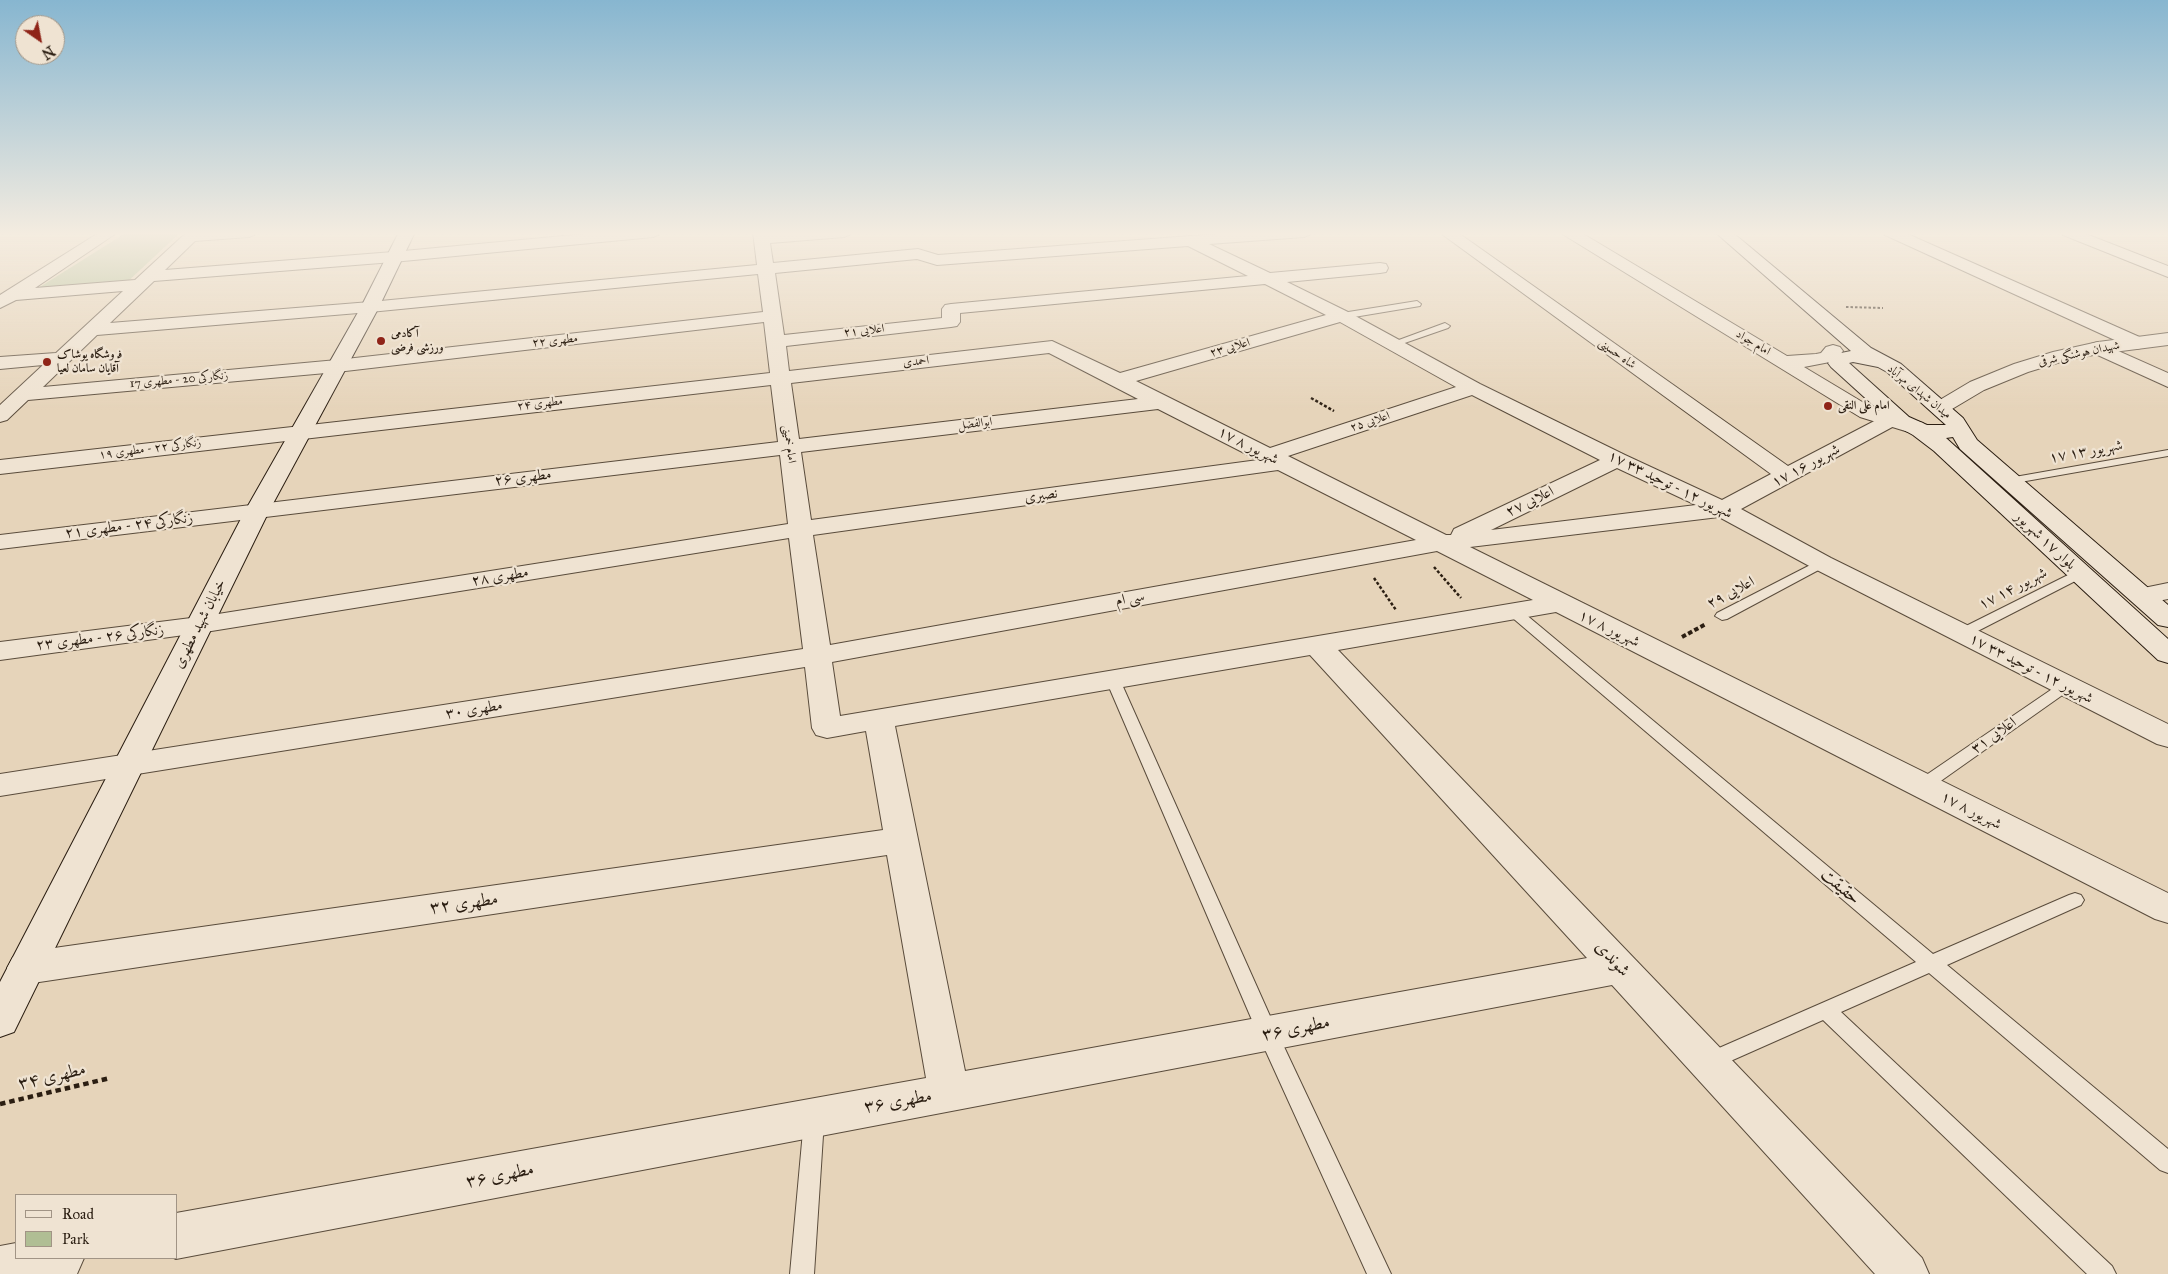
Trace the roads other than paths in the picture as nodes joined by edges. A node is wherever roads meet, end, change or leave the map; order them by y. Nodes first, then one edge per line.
1 (18, 291) edge
2 (61, 291) edge
3 (132, 291) edge
4 (377, 291) edge
5 (528, 291) edge
6 (769, 291) edge
7 (1136, 291) edge
8 (1293, 291) edge
9 (1530, 291) edge
10 (1668, 291) edge
11 (1787, 291) edge
12 (2022, 291) edge
13 (6, 299) edge
14 (1417, 304) dead end
15 (370, 307) junction
16 (772, 316) junction
17 (1342, 316) junction
18 (1445, 326) dead end
19 (90, 330) junction
20 (1818, 338) dead end
21 (2168, 339) edge
22 (776, 341) junction
23 (2137, 343) junction
24 (1393, 344) junction
25 (1052, 347) joint
26 (2098, 348) junction
27 (1836, 356) junction
28 (60, 358) junction
29 (1785, 362) junction
30 (0, 363) edge
31 (1884, 363) junction
32 (337, 366) junction
33 (780, 376) junction
34 (1118, 380) junction
35 (2168, 381) edge
36 (1473, 388) junction
37 (21, 395) junction
38 (1161, 402) junction
39 (1940, 408) junction
40 (0, 416) edge
41 (1889, 422) junction
42 (1958, 427) junction
43 (1918, 429) junction
44 (300, 432) junction
45 (790, 446) junction
46 (2168, 453) edge
47 (1275, 460) junction
48 (1617, 460) junction
49 (0, 467) edge
50 (1788, 476) junction
51 (2009, 481) junction
52 (1723, 509) junction
53 (257, 511) junction
54 (801, 529) junction
55 (0, 542) edge
56 (1430, 546) junction
57 (1822, 563) junction
58 (2080, 573) junction
59 (2168, 591) edge
60 (2143, 596) junction
61 (1558, 604) junction
62 (1513, 611) junction
63 (1722, 616) road end
64 (2168, 619) edge
65 (199, 624) junction
66 (1961, 634) junction
67 (1317, 644) junction
68 (0, 651) edge
69 (2168, 654) edge
70 (818, 656) junction
71 (1113, 680) junction
72 (2066, 686) junction
73 (879, 719) junction
74 (2168, 737) edge
75 (130, 764) junction
76 (0, 784) edge
77 (1922, 786) junction
78 (902, 840) junction
79 (2075, 900) dead end
80 (2168, 910) edge
81 (1930, 963) junction
82 (26, 968) junction
83 (1620, 968) junction
84 (1825, 1010) junction
85 (0, 1020) edge
86 (1268, 1034) junction
87 (1708, 1062) junction
88 (949, 1093) junction
89 (814, 1118) junction
90 (2168, 1163) edge
91 (178, 1236) edge
92 (55, 1259) edge
93 (0, 1269) edge
94 (802, 1274) edge
95 (1379, 1274) edge
96 (1906, 1274) edge
97 (2104, 1274) edge

1 - 13 street
2 - 13 street
3 - 19 street
4 - 15 street, خیابان شهید مطهری
5 - 15 street
6 - 16 street, امام خمینی
7 - 22 street, اعلایی ۲۱
8 - 17 street, ۱۷ شهریور ۱۲ - توحید ۳۳
9 - 50 street, شاه حسینی
10 - 29 street, امام جواد
11 - 31 street
12 - 23 street
14 - 17 lane
15 - 19 street
15 - 32 street, خیابان شهید مطهری
16 - 22 street, امام خمینی
16 - 32 street, مطهری ۲۲
17 - 24 street, ۱۷ شهریور ۱۲ - توحید ۳۳
17 - 34 street, اعلایی ۲۳
18 - 24 lane
19 - 28 street
20 - 27 street
21 - 23 street, شهیدان هوشنگی شرقی
22 - 33 street, امام خمینی
23 - 26 street, شهیدان هوشنگی شرقی
24 - 36 street, ۱۷ شهریور ۱۲ - توحید ۳۳
25 - 33 street, احمدی
25 - 34 street, ۱۷ شهریور ۸
26 - 35 street
26 - 39 street, شهیدان هوشنگی شرقی
27 - 29 street
27 - 31 street, میدان شهدای مهرآباد
27 - 43 street, میدان شهدای مهرآباد
28 - 30 street
28 - 37 street
29 - 41 street, امام جواد
31 - 39 street, میدان شهدای مهرآباد
32 - 37 street, زنگارکی 20 - مطهری 17
32 - 44 street, خیابان شهید مطهری
33 - 44 street, مطهری ۲۴
33 - 45 street, امام خمینی
34 - 38 street, ۱۷ شهریور ۸
36 - 47 street, اعلایی ۲۵
36 - 48 street, ۱۷ شهریور ۱۲ - توحید ۳۳
37 - 40 street
38 - 45 street, ابوالفضل
38 - 47 street, ۱۷ شهریور ۸
39 - 42 street, میدان شهدای مهرآباد
41 - 43 street, امام جواد
41 - 50 street, ۱۷ شهریور ۱۶
42 - 43 street, میدان شهدای مهرآباد
42 - 51 street, بلوار ۱۷ شهریور
43 - 58 street, بلوار ۱۷ شهریور
44 - 49 street, زنگارکی ۲۲ - مطهری ۱۹
44 - 53 street, خیابان شهید مطهری
45 - 53 street, مطهری ۲۶
45 - 54 street, امام خمینی
46 - 51 lane, ۱۷ شهریور ۱۳
47 - 54 street, نصیری
47 - 56 street, ۱۷ شهریور ۸
48 - 52 street, ۱۷ شهریور ۱۲ - توحید ۳۳
48 - 56 street, اعلایی ۲۷
50 - 52 street, ۱۷ شهریور ۱۶
51 - 60 street, بلوار ۱۷ شهریور
52 - 56 street, ۱۷ شهریور ۱۶
52 - 57 street, ۱۷ شهریور ۱۲ - توحید ۳۳
53 - 55 street, زنگارکی ۲۴ - مطهری ۲۱
53 - 65 street, خیابان شهید مطهری
54 - 65 street, مطهری ۲۸
54 - 70 street, امام خمینی
56 - 61 street, ۱۷ شهریور ۸
56 - 70 street, سی ام
57 - 63 lane, اعلایی ۲۹
57 - 66 street, ۱۷ شهریور ۱۲ - توحید ۳۳
58 - 66 lane, ۱۷ شهریور ۱۴
58 - 69 street, بلوار ۱۷ شهریور
59 - 60 street
60 - 64 street, بلوار ۱۷ شهریور
61 - 62 street
61 - 77 street, ۱۷ شهریور ۸
62 - 67 street
62 - 81 lane, حقیقت
65 - 68 street, زنگارکی ۲۶ - مطهری ۲۳
65 - 75 street, خیابان شهید مطهری
66 - 72 street, ۱۷ شهریور ۱۲ - توحید ۳۳
67 - 71 street
67 - 83 street, شوندی
70 - 73 street, امام خمینی
70 - 75 street, مطهری ۳۰
71 - 73 street
71 - 86 lane
72 - 74 street, ۱۷ شهریور ۱۲ - توحید ۳۳
72 - 77 lane, اعلایی ۳۱
73 - 78 street
75 - 76 street, مطهری ۳۰
75 - 82 street, خیابان شهید مطهری
77 - 80 street, ۱۷ شهریور ۸
78 - 82 street, مطهری ۳۲
78 - 88 street
79 - 81 lane
81 - 84 lane
81 - 90 lane, حقیقت
82 - 85 street, خیابان شهید مطهری
83 - 86 street, مطهری ۳۶
83 - 87 street, شوندی
84 - 87 lane
84 - 97 lane
86 - 88 street, مطهری ۳۶
86 - 95 lane
87 - 96 street, شوندی
88 - 89 street, مطهری ۳۶
89 - 91 street, مطهری ۳۶
89 - 94 lane
92 - 93 street

